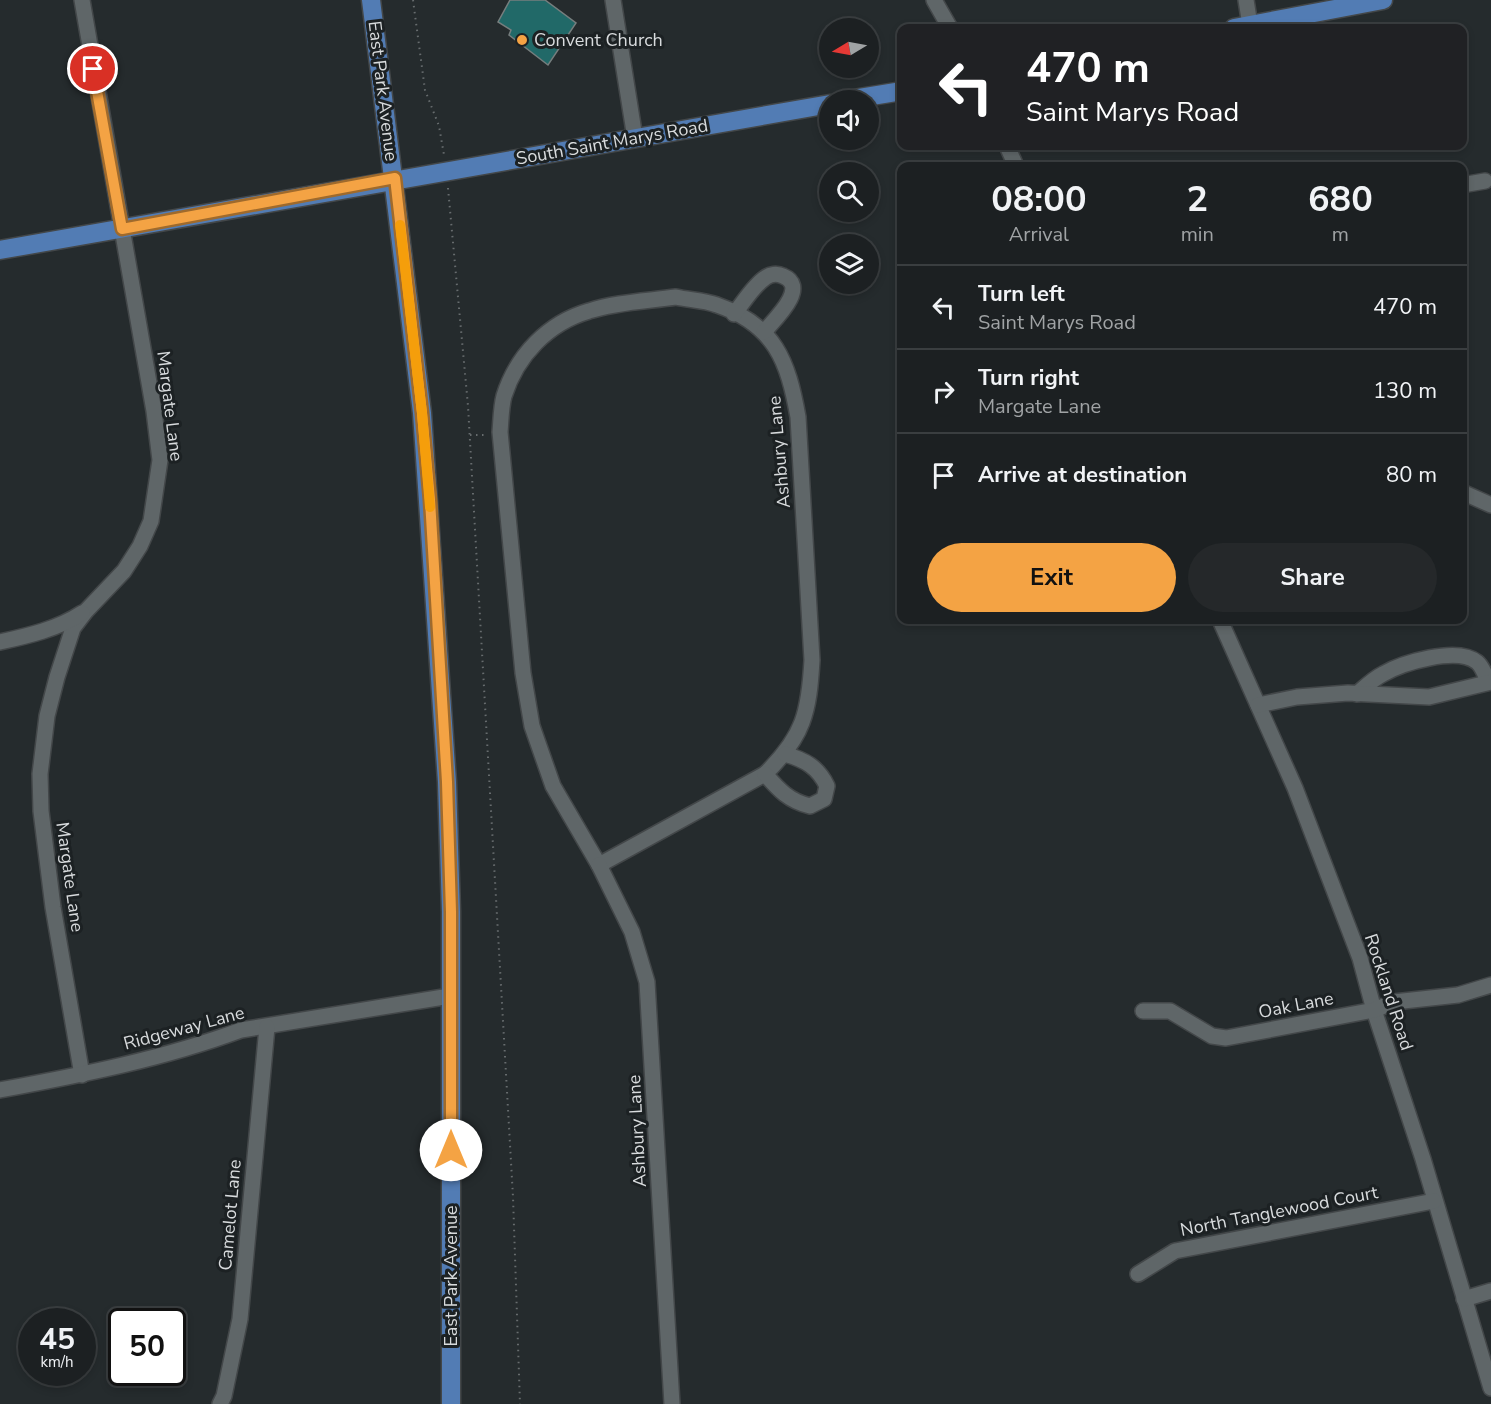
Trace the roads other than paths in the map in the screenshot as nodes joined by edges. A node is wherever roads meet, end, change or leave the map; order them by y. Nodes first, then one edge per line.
1 (82, 0) edge
2 (371, 0) edge
3 (613, 0) edge
4 (934, 0) edge
5 (1246, 0) edge
6 (1383, 0) edge
7 (948, 24) edge
8 (1242, 24) edge
9 (1258, 24) edge
10 (897, 92) edge
11 (879, 95) edge
12 (819, 106) edge
13 (635, 138) junction
14 (395, 178) junction
15 (1485, 181) dead end
16 (1467, 184) edge
17 (122, 229) junction
18 (0, 250) edge
19 (734, 314) junction
20 (764, 332) junction
21 (1467, 494) edge
22 (1491, 505) edge
23 (86, 610) junction
24 (1222, 624) edge
25 (0, 642) edge
26 (1489, 682) edge
27 (1357, 694) junction
28 (1258, 705) junction
29 (785, 754) junction
30 (765, 774) junction
31 (599, 866) junction
32 (1491, 985) edge
33 (450, 996) junction
34 (1374, 1010) junction
35 (1143, 1011) dead end
36 (267, 1027) junction
37 (82, 1075) junction
38 (0, 1090) edge
39 (1434, 1202) junction
40 (1138, 1274) dead end
41 (1491, 1292) edge
42 (1464, 1299) junction
43 (1491, 1388) edge
44 (220, 1404) edge
45 (451, 1404) edge
46 (672, 1404) edge

1 - 17 street, Margate Lane
2 - 14 main road, East Park Avenue
3 - 13 street
4 - 7 street
5 - 8 street
6 - 9 main road
10 - 11 main road
12 - 13 main road, South Saint Marys Road
13 - 14 main road, South Saint Marys Road
14 - 17 main road, South Saint Marys Road
14 - 33 main road, East Park Avenue
15 - 16 street
17 - 18 main road, South Saint Marys Road
17 - 23 street, Margate Lane
19 - 20 street, Ashbury Lane
19 - 20 street
19 - 31 street, Ashbury Lane
20 - 29 street, Ashbury Lane
21 - 22 street
23 - 25 street
23 - 37 street, Margate Lane
24 - 28 street, Rockland Road
26 - 27 street
26 - 27 street
27 - 28 street
28 - 34 street, Rockland Road
29 - 30 street, Ashbury Lane
29 - 30 street
30 - 31 street, Ashbury Lane
31 - 46 street, Ashbury Lane
32 - 34 street, Oak Lane
33 - 36 street, Ridgeway Lane
33 - 45 main road, East Park Avenue
34 - 35 street, Oak Lane
34 - 39 street, Rockland Road
36 - 37 street, Ridgeway Lane
36 - 44 street, Camelot Lane
37 - 38 street, Ridgeway Lane
39 - 40 street, North Tanglewood Court
39 - 42 street, Rockland Road
41 - 42 street
42 - 43 street, Rockland Road

